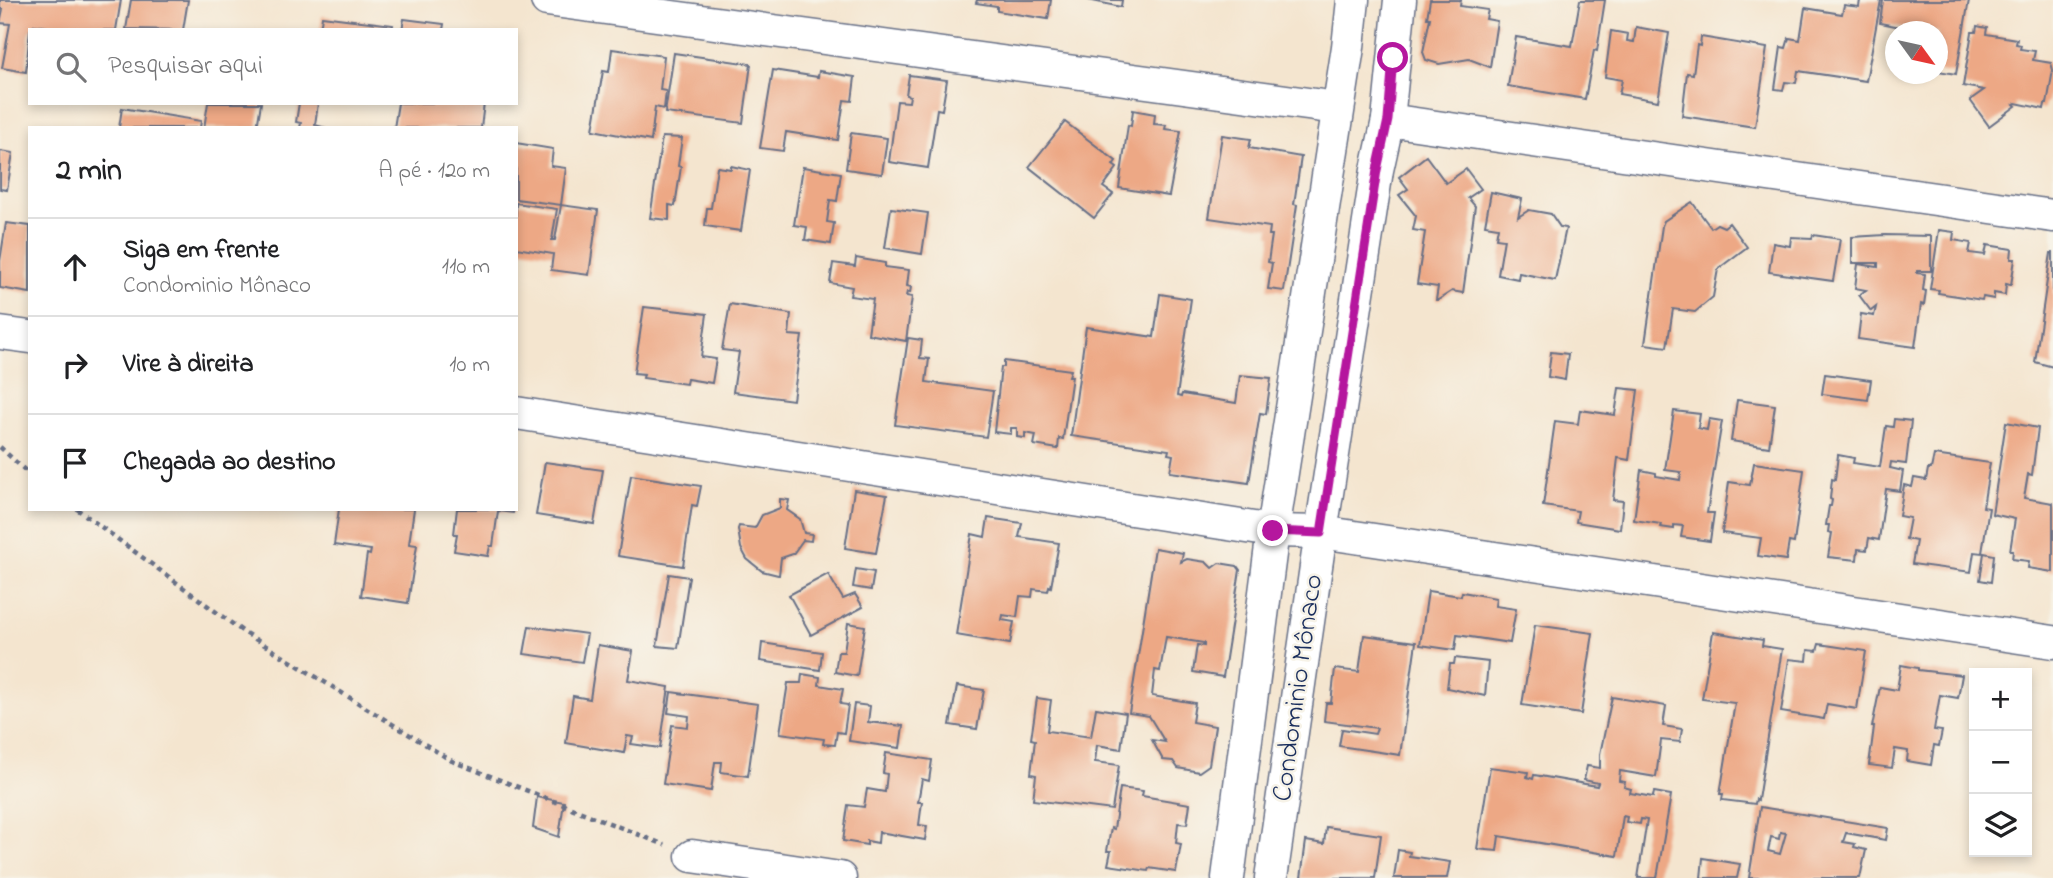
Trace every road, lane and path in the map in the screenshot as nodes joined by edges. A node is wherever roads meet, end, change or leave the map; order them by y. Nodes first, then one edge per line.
1 (547, 0) edge
2 (1353, 0) edge
3 (1400, 0) edge
4 (1348, 47) junction
5 (1393, 58) junction
6 (1337, 108) junction
7 (1388, 120) junction
8 (1329, 164) junction
9 (1377, 170) junction
10 (2053, 216) edge
11 (0, 333) edge
12 (28, 337) edge
13 (518, 413) edge
14 (0, 447) edge
15 (28, 473) edge
16 (79, 511) edge
17 (1273, 531) junction
18 (1321, 533) junction
19 (2053, 642) edge
20 (692, 856) joint
21 (840, 878) edge
22 (1228, 878) edge
23 (1271, 878) edge

1 - 6 street
2 - 4 street, Condominio Mônaco
3 - 5 street, Condominio Mônaco
4 - 5 street
4 - 6 street, Condominio Mônaco
5 - 7 street, Condominio Mônaco
6 - 8 street, Condominio Mônaco
7 - 9 street, Condominio Mônaco
7 - 10 street
8 - 9 street
8 - 17 street, Condominio Mônaco
9 - 18 street, Condominio Mônaco
11 - 12 street
13 - 17 street
14 - 15 path
16 - 20 path
17 - 18 street
17 - 22 street, Condominio Mônaco
18 - 19 street
18 - 23 street, Condominio Mônaco
20 - 21 street

